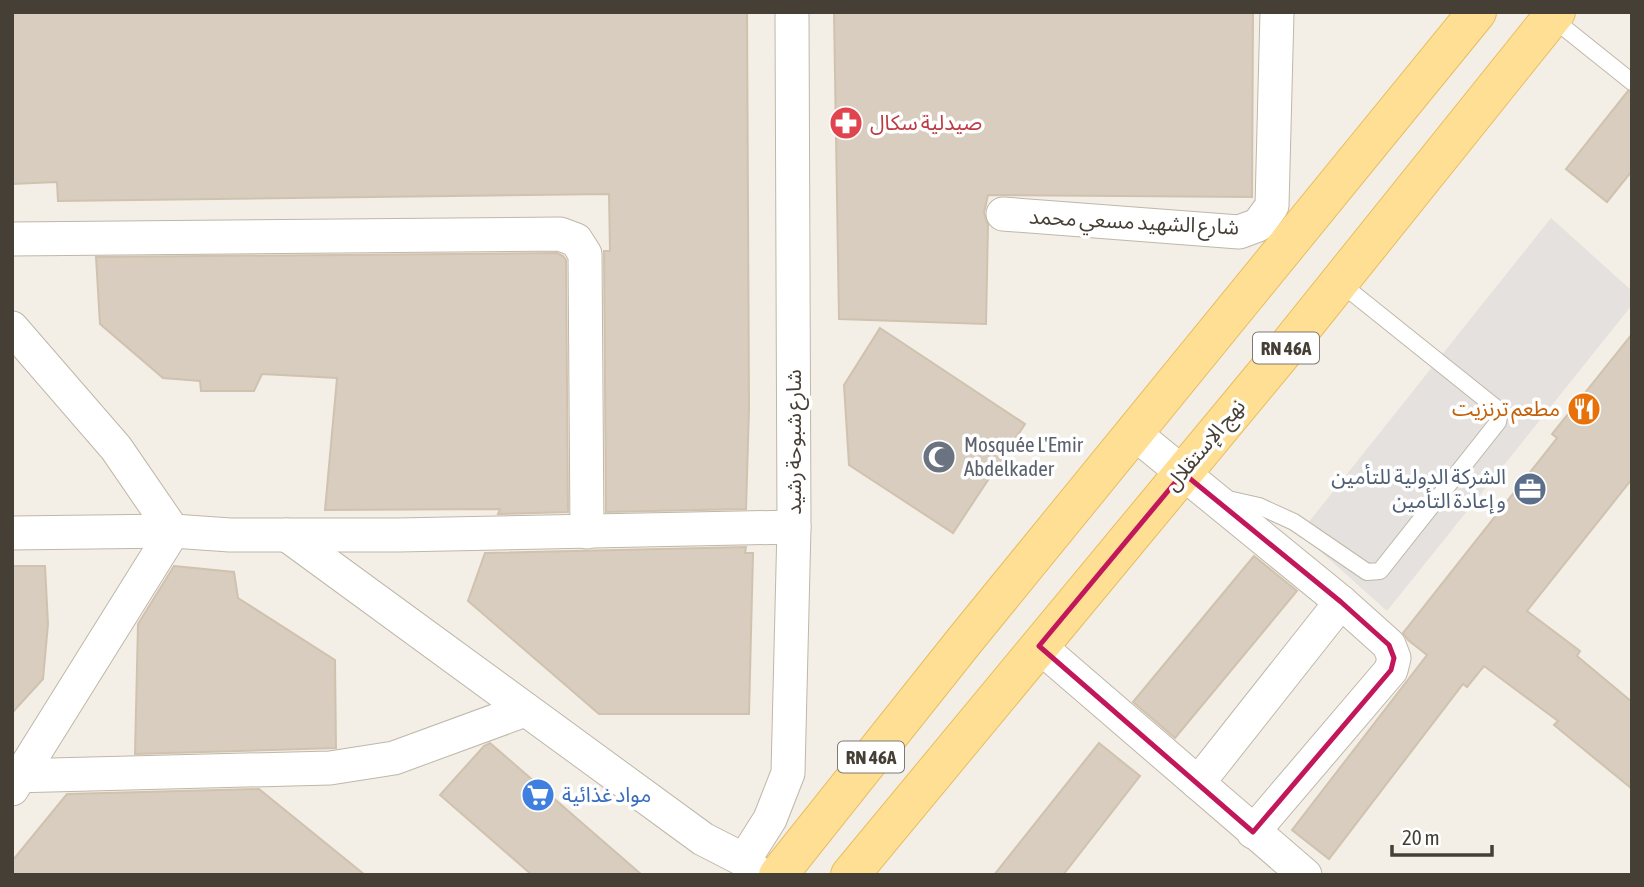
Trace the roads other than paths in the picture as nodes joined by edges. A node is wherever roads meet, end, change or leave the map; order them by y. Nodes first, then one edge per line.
1 (792, 12) edge
2 (1277, 12) edge
3 (1477, 12) edge
4 (1548, 14) edge
5 (1632, 82) edge
6 (1003, 214) dead end
7 (12, 239) edge
8 (1339, 282) junction
9 (12, 328) edge
10 (1134, 433) junction
11 (1197, 484) junction
12 (794, 527) junction
13 (173, 531) junction
14 (587, 532) junction
15 (12, 533) edge
16 (287, 535) junction
17 (1341, 603) junction
18 (1039, 646) junction
19 (524, 710) junction
20 (15, 780) edge
21 (1198, 783) junction
22 (1253, 832) junction
23 (761, 870) edge
24 (850, 875) edge
25 (1305, 875) edge

1 - 12 street, شارع شبوحة رشيد
2 - 6 street, شارع الشهيد مسعي محمد
3 - 10 main road, RN 46A
4 - 5 lane
4 - 8 main road, نهج الإستقلال / RN 46A
7 - 14 street
8 - 11 main road, نهج الإستقلال / RN 46A
8 - 11 lane
9 - 13 street
10 - 11 street
10 - 23 main road, RN 46A
11 - 17 street
11 - 18 main road, نهج الإستقلال / RN 46A
12 - 14 street
12 - 23 street, شارع شبوحة رشيد
13 - 15 street
13 - 16 street
13 - 20 street
14 - 16 street
16 - 19 street
17 - 21 street
17 - 22 street
18 - 21 street
18 - 24 main road, نهج الإستقلال / RN 46A
19 - 20 street
19 - 23 street
21 - 22 street
22 - 25 street

